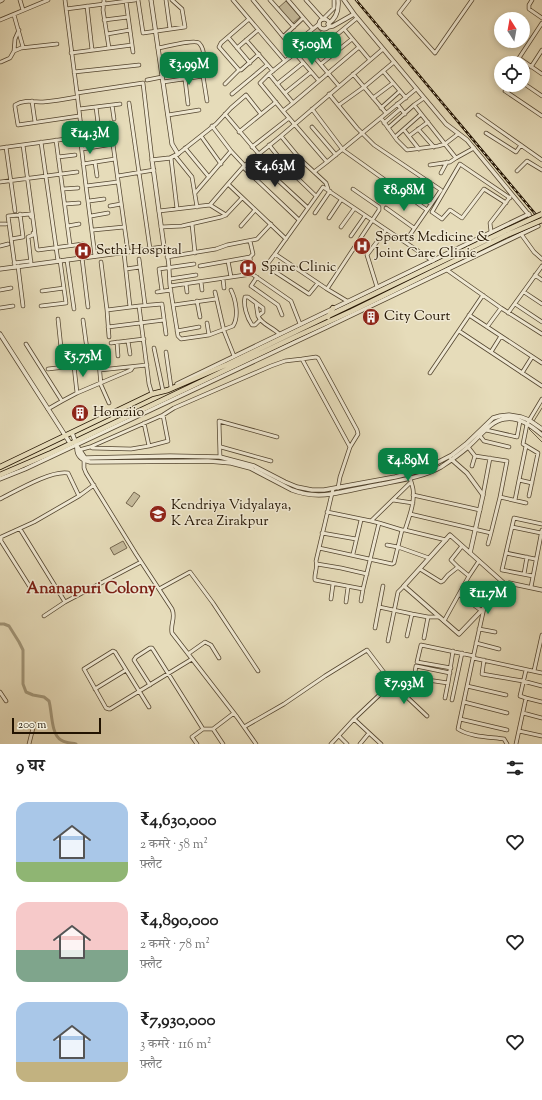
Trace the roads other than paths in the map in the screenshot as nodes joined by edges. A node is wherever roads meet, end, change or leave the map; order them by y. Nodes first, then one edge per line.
1 (20, 0) edge
2 (48, 0) edge
3 (65, 0) edge
4 (104, 0) edge
5 (135, 0) edge
6 (138, 0) edge
7 (151, 0) edge
8 (166, 0) edge
9 (172, 0) edge
10 (233, 0) edge
11 (253, 0) edge
12 (270, 0) edge
13 (288, 0) edge
14 (306, 0) edge
15 (334, 0) edge
16 (338, 0) edge
17 (344, 0) edge
18 (409, 0) edge
19 (472, 0) edge
20 (532, 0) edge
21 (126, 1) junction
22 (103, 4) junction
23 (87, 6) junction
24 (66, 9) junction
25 (23, 10) junction
26 (354, 14) junction
27 (14, 15) junction
28 (128, 17) junction
29 (303, 18) junction
30 (357, 18) junction
31 (542, 18) edge
32 (250, 19) junction
33 (323, 19) junction
34 (0, 20) edge
35 (104, 20) junction
36 (319, 24) junction
37 (542, 24) edge
38 (328, 25) junction
39 (294, 27) junction
40 (312, 28) junction
41 (170, 29) junction
42 (344, 29) junction
43 (19, 30) junction
44 (130, 30) junction
45 (258, 30) junction
46 (155, 31) junction
47 (107, 34) junction
48 (284, 36) junction
49 (228, 37) junction
50 (352, 39) junction
51 (246, 40) junction
52 (57, 44) dead end
53 (132, 45) junction
54 (23, 47) junction
55 (359, 47) junction
56 (109, 48) junction
57 (158, 48) junction
58 (237, 48) junction
59 (383, 49) junction
60 (92, 50) junction
61 (542, 50) edge
62 (14, 51) junction
63 (133, 52) dead end
64 (71, 53) junction
65 (295, 53) junction
66 (259, 54) junction
67 (312, 54) junction
68 (0, 57) edge
69 (370, 60) junction
70 (285, 61) junction
71 (1, 62) edge
72 (394, 62) junction
73 (175, 63) dead end
74 (250, 63) junction
75 (303, 63) junction
76 (321, 64) junction
77 (139, 65) dead end
78 (267, 65) junction
79 (531, 67) junction
80 (239, 70) junction
81 (272, 71) junction
82 (383, 71) junction
83 (74, 72) junction
84 (311, 72) junction
85 (328, 73) junction
86 (269, 74) junction
87 (353, 74) junction
88 (542, 74) edge
89 (185, 79) junction
90 (147, 80) dead end
91 (163, 80) junction
92 (319, 81) junction
93 (393, 83) junction
94 (225, 84) dead end
95 (277, 84) junction
96 (339, 86) junction
97 (364, 87) junction
98 (530, 88) edge
99 (416, 89) junction
100 (400, 91) junction
101 (77, 92) junction
102 (506, 92) edge
103 (285, 93) junction
104 (232, 94) dead end
105 (329, 94) junction
106 (542, 96) edge
107 (77, 97) junction
108 (373, 98) junction
109 (406, 98) junction
110 (424, 98) junction
111 (32, 101) junction
112 (207, 101) dead end
113 (276, 102) junction
114 (129, 103) dead end
115 (293, 103) junction
116 (120, 104) dead end
117 (188, 104) dead end
118 (397, 104) junction
119 (112, 105) junction
120 (339, 105) junction
121 (414, 106) junction
122 (96, 107) junction
123 (381, 108) junction
124 (79, 109) junction
125 (312, 109) junction
126 (199, 110) dead end
127 (399, 110) dead end
128 (283, 111) junction
129 (225, 114) junction
130 (261, 114) junction
131 (386, 114) junction
132 (405, 114) junction
133 (421, 114) junction
134 (168, 115) junction
135 (478, 115) dead end
136 (80, 116) junction
137 (542, 116) edge
138 (289, 118) junction
139 (381, 118) junction
140 (114, 119) dead end
141 (35, 122) junction
142 (428, 122) junction
143 (98, 123) dead end
144 (110, 123) dead end
145 (384, 123) junction
146 (294, 124) junction
147 (212, 126) junction
148 (312, 127) dead end
149 (388, 128) junction
150 (418, 129) junction
151 (111, 130) junction
152 (404, 130) junction
153 (240, 132) junction
154 (486, 133) dead end
155 (80, 134) junction
156 (362, 134) junction
157 (458, 134) junction
158 (201, 136) junction
159 (281, 136) junction
160 (409, 136) junction
161 (395, 137) junction
162 (73, 138) dead end
163 (56, 140) junction
164 (41, 142) junction
165 (113, 144) junction
166 (445, 144) junction
167 (23, 145) junction
168 (269, 145) junction
169 (521, 145) junction
170 (6, 147) junction
171 (252, 147) junction
172 (434, 147) junction
173 (0, 148) edge
174 (185, 148) junction
175 (474, 148) junction
176 (82, 149) junction
177 (420, 149) junction
178 (343, 150) junction
179 (231, 151) junction
180 (75, 155) dead end
181 (257, 155) junction
182 (336, 155) junction
183 (174, 156) junction
184 (58, 157) junction
185 (456, 158) junction
186 (115, 159) junction
187 (152, 160) junction
188 (542, 160) edge
189 (95, 162) junction
190 (327, 162) junction
191 (447, 162) junction
192 (84, 164) junction
193 (221, 164) junction
194 (430, 165) dead end
195 (244, 167) junction
196 (154, 170) junction
197 (542, 170) edge
198 (77, 172) dead end
199 (139, 172) junction
200 (314, 172) junction
201 (441, 172) dead end
202 (517, 172) dead end
203 (61, 174) junction
204 (46, 176) junction
205 (97, 176) dead end
206 (118, 176) junction
207 (209, 177) junction
208 (28, 178) junction
209 (10, 180) junction
210 (325, 181) junction
211 (400, 181) dead end
212 (0, 182) edge
213 (118, 182) junction
214 (228, 184) junction
215 (86, 186) junction
216 (323, 187) junction
217 (78, 188) dead end
218 (63, 189) junction
219 (353, 189) dead end
220 (329, 190) junction
221 (195, 193) junction
222 (316, 196) junction
223 (512, 196) junction
224 (242, 198) junction
225 (104, 199) dead end
226 (341, 200) junction
227 (89, 201) junction
228 (79, 203) dead end
229 (506, 203) junction
230 (65, 204) junction
231 (122, 204) junction
232 (431, 204) junction
233 (210, 205) junction
234 (110, 206) dead end
235 (197, 207) junction
236 (308, 208) junction
237 (386, 208) dead end
238 (177, 209) junction
239 (354, 209) junction
240 (255, 210) junction
241 (427, 210) junction
242 (15, 211) dead end
243 (159, 211) junction
244 (108, 213) dead end
245 (315, 213) dead end
246 (20, 214) junction
247 (529, 214) junction
248 (542, 214) edge
249 (226, 215) junction
250 (91, 216) junction
251 (365, 216) junction
252 (329, 218) dead end
253 (299, 220) junction
254 (542, 220) edge
255 (372, 221) junction
256 (0, 224) edge
257 (6, 224) dead end
258 (79, 224) dead end
259 (192, 224) junction
260 (271, 224) junction
261 (68, 226) junction
262 (241, 226) dead end
263 (124, 227) junction
264 (161, 227) junction
265 (341, 227) dead end
266 (414, 228) junction
267 (93, 230) junction
268 (386, 230) junction
269 (491, 232) junction
270 (521, 234) junction
271 (350, 236) dead end
272 (23, 237) junction
273 (28, 237) junction
274 (11, 239) junction
275 (286, 239) junction
276 (250, 240) junction
277 (405, 242) junction
278 (8, 244) dead end
279 (83, 244) dead end
280 (70, 245) junction
281 (0, 246) edge
282 (164, 247) junction
283 (56, 248) junction
284 (150, 249) junction
285 (126, 252) junction
286 (195, 253) junction
287 (275, 254) junction
288 (95, 256) junction
289 (168, 257) junction
290 (250, 257) junction
291 (82, 258) junction
292 (542, 259) edge
293 (67, 260) junction
294 (139, 260) dead end
295 (59, 261) junction
296 (228, 261) junction
297 (433, 261) junction
298 (31, 262) junction
299 (101, 262) dead end
300 (194, 264) dead end
301 (15, 265) junction
302 (200, 266) dead end
303 (542, 266) edge
304 (140, 267) junction
305 (169, 267) junction
306 (0, 269) edge
307 (126, 269) junction
308 (447, 270) junction
309 (252, 274) junction
310 (196, 275) dead end
311 (535, 275) junction
312 (231, 277) junction
313 (257, 277) junction
314 (170, 279) junction
315 (223, 279) junction
316 (542, 280) edge
317 (201, 282) junction
318 (318, 283) junction
319 (186, 284) junction
320 (377, 287) junction
321 (11, 288) dead end
322 (64, 288) junction
323 (171, 288) junction
324 (224, 288) dead end
325 (327, 289) junction
326 (0, 290) edge
327 (202, 290) dead end
328 (231, 290) dead end
329 (42, 291) dead end
330 (162, 291) junction
331 (157, 292) dead end
332 (187, 292) dead end
333 (215, 292) dead end
334 (524, 292) junction
335 (483, 295) junction
336 (216, 298) junction
337 (197, 301) junction
338 (347, 301) junction
339 (256, 303) junction
340 (515, 304) junction
341 (542, 304) edge
342 (145, 305) junction
343 (174, 305) junction
344 (14, 306) dead end
345 (23, 306) dead end
346 (41, 306) dead end
347 (139, 306) junction
348 (88, 307) dead end
349 (0, 308) edge
350 (130, 308) junction
351 (333, 308) junction
352 (351, 308) junction
353 (501, 308) junction
354 (74, 309) dead end
355 (107, 310) junction
356 (508, 313) junction
357 (282, 315) dead end
358 (469, 315) junction
359 (200, 317) dead end
360 (328, 317) junction
361 (259, 318) junction
362 (58, 320) dead end
363 (83, 320) dead end
364 (164, 320) junction
365 (142, 322) junction
366 (542, 322) edge
367 (207, 323) dead end
368 (300, 324) junction
369 (108, 327) junction
370 (487, 327) junction
371 (224, 330) junction
372 (177, 331) junction
373 (459, 331) junction
374 (306, 332) junction
375 (0, 334) edge
376 (166, 334) dead end
377 (279, 334) junction
378 (542, 334) edge
379 (209, 335) junction
380 (202, 336) junction
381 (501, 336) junction
382 (109, 337) dead end
383 (144, 339) junction
384 (300, 339) junction
385 (128, 341) junction
386 (117, 342) junction
387 (111, 343) dead end
388 (26, 344) dead end
389 (154, 348) dead end
390 (166, 352) dead end
391 (491, 352) junction
392 (130, 354) dead end
393 (118, 356) dead end
394 (234, 356) junction
395 (532, 357) junction
396 (302, 359) junction
397 (542, 363) edge
398 (89, 364) junction
399 (147, 365) junction
400 (74, 366) junction
401 (64, 367) junction
402 (133, 367) junction
403 (48, 369) dead end
404 (100, 370) junction
405 (430, 373) dead end
406 (522, 373) junction
407 (101, 383) junction
408 (542, 386) edge
409 (167, 389) junction
410 (77, 393) junction
411 (152, 394) junction
412 (542, 399) edge
413 (62, 401) junction
414 (110, 404) dead end
415 (48, 409) junction
416 (163, 414) junction
417 (520, 421) junction
418 (144, 423) junction
419 (531, 424) junction
420 (542, 429) edge
421 (486, 430) junction
422 (72, 432) junction
423 (542, 435) edge
424 (65, 436) junction
425 (480, 436) junction
426 (276, 437) dead end
427 (70, 444) junction
428 (77, 446) junction
429 (150, 446) junction
430 (526, 446) junction
431 (221, 447) junction
432 (350, 447) junction
433 (468, 447) junction
434 (509, 447) dead end
435 (90, 448) junction
436 (475, 456) junction
437 (220, 457) junction
438 (450, 458) junction
439 (490, 458) junction
440 (84, 461) junction
441 (271, 461) dead end
442 (219, 462) junction
443 (472, 466) dead end
444 (0, 467) edge
445 (409, 474) junction
446 (0, 475) edge
447 (0, 479) edge
448 (410, 480) junction
449 (519, 480) junction
450 (532, 483) junction
451 (94, 485) junction
452 (352, 485) junction
453 (338, 488) junction
454 (332, 489) junction
455 (353, 490) junction
456 (331, 494) junction
457 (413, 494) junction
458 (483, 495) junction
459 (80, 496) junction
460 (529, 496) dead end
461 (500, 497) junction
462 (0, 499) edge
463 (393, 500) junction
464 (515, 500) junction
465 (526, 502) dead end
466 (413, 503) junction
467 (480, 510) junction
468 (327, 512) junction
469 (410, 514) junction
470 (361, 520) junction
471 (372, 521) junction
472 (379, 523) junction
473 (542, 524) edge
474 (512, 527) junction
475 (20, 529) junction
476 (476, 529) junction
477 (404, 530) junction
478 (542, 532) edge
479 (322, 533) junction
480 (491, 533) junction
481 (0, 536) edge
482 (356, 539) junction
483 (446, 540) junction
484 (488, 544) dead end
485 (387, 545) dead end
486 (462, 546) junction
487 (398, 547) junction
488 (319, 548) junction
489 (470, 553) junction
490 (506, 553) junction
491 (353, 554) junction
492 (527, 557) junction
493 (429, 558) junction
494 (370, 559) junction
495 (536, 559) junction
496 (479, 561) junction
497 (141, 562) junction
498 (317, 564) junction
499 (458, 567) junction
500 (420, 569) junction
501 (502, 570) junction
502 (367, 574) junction
503 (524, 574) junction
504 (470, 576) junction
505 (533, 576) junction
506 (496, 577) junction
507 (333, 584) junction
508 (506, 585) junction
509 (348, 586) junction
510 (383, 586) dead end
511 (404, 586) junction
512 (30, 587) dead end
513 (531, 587) junction
514 (159, 588) junction
515 (363, 589) junction
516 (542, 590) edge
517 (460, 595) junction
518 (331, 599) dead end
519 (361, 601) dead end
520 (65, 602) junction
521 (346, 602) dead end
522 (379, 607) junction
523 (483, 609) junction
524 (394, 610) junction
525 (412, 614) junction
526 (44, 616) dead end
527 (428, 617) junction
528 (439, 617) junction
529 (444, 621) junction
530 (374, 628) dead end
531 (479, 629) junction
532 (495, 632) dead end
533 (542, 635) edge
534 (407, 636) dead end
535 (424, 638) dead end
536 (388, 641) dead end
537 (476, 644) junction
538 (499, 649) dead end
539 (453, 651) junction
540 (462, 653) junction
541 (188, 654) junction
542 (474, 656) junction
543 (538, 657) junction
544 (219, 658) dead end
545 (542, 658) edge
546 (192, 659) junction
547 (484, 660) junction
548 (417, 662) junction
549 (416, 666) junction
550 (451, 668) junction
551 (126, 670) junction
552 (526, 670) junction
553 (258, 671) dead end
554 (534, 671) junction
555 (450, 673) junction
556 (542, 673) edge
557 (168, 674) junction
558 (523, 681) junction
559 (392, 683) junction
560 (448, 684) junction
561 (150, 685) junction
562 (467, 686) junction
563 (542, 686) edge
564 (95, 689) junction
565 (138, 691) junction
566 (0, 692) edge
567 (506, 695) dead end
568 (445, 698) dead end
569 (526, 698) junction
570 (452, 700) dead end
571 (6, 701) dead end
572 (464, 702) junction
573 (542, 702) edge
574 (149, 707) dead end
575 (234, 713) junction
576 (507, 713) dead end
577 (523, 714) junction
578 (427, 716) dead end
579 (542, 718) edge
580 (354, 719) junction
581 (460, 719) junction
582 (34, 724) dead end
583 (244, 727) junction
584 (203, 729) junction
585 (213, 729) junction
586 (507, 730) dead end
587 (519, 731) junction
588 (369, 734) junction
589 (339, 736) junction
590 (542, 736) edge
591 (29, 744) edge
592 (197, 744) edge
593 (223, 744) edge
594 (256, 744) edge
595 (331, 744) edge
596 (347, 744) edge
597 (360, 744) edge
598 (381, 744) edge
599 (507, 744) edge
600 (516, 744) edge

1 - 25 street
2 - 25 street
3 - 24 street
4 - 22 street
5 - 21 street
6 - 46 street
7 - 46 street
8 - 41 street
9 - 41 street
10 - 32 street
11 - 48 street
12 - 39 street
13 - 29 street
14 - 33 street
15 - 33 street
16 - 38 street
17 - 26 street
18 - 19 street
20 - 31 street
21 - 22 street
21 - 28 street
22 - 23 street
22 - 35 street
23 - 24 street
23 - 60 street
24 - 64 street
25 - 27 street
26 - 30 street
26 - 38 street
27 - 34 street
27 - 43 street
28 - 35 street
28 - 44 street
29 - 39 street
29 - 40 street
30 - 42 street
30 - 59 street
32 - 45 street
32 - 49 street
33 - 36 street
33 - 38 street
35 - 47 street
36 - 38 street
36 - 40 street
37 - 79 street
39 - 48 street
40 - 48 street
41 - 46 street
42 - 50 street
42 - 67 street
43 - 54 street
43 - 62 street
44 - 47 street
44 - 53 street
45 - 51 street
45 - 70 street
46 - 57 street
47 - 56 street
49 - 58 street
49 - 80 street
50 - 55 street
50 - 76 street
51 - 58 street
51 - 66 street
52 - 54 street
53 - 56 street
53 - 63 street
54 - 62 street
55 - 69 street
55 - 85 street
56 - 60 street
57 - 73 street
57 - 91 street
58 - 74 street
59 - 69 street
59 - 72 street
60 - 64 street
61 - 79 street
62 - 71 street
64 - 83 street
65 - 67 street
65 - 70 street
65 - 75 street
66 - 74 street
66 - 78 street
67 - 76 street
68 - 71 street
69 - 87 street
70 - 81 street
72 - 82 street
72 - 99 street
74 - 80 street
75 - 84 street
75 - 95 street
76 - 85 street
77 - 83 street
78 - 81 street
78 - 104 street
79 - 88 street
80 - 94 street
81 - 86 street
82 - 93 street
82 - 97 street
83 - 101 street
84 - 92 street
84 - 103 street
85 - 92 street
85 - 96 street
86 - 95 street
86 - 113 street
87 - 96 street
87 - 97 street
89 - 91 street
89 - 112 street
89 - 117 street
90 - 91 street
91 - 134 street
92 - 115 street
93 - 100 street
93 - 108 street
95 - 103 street
96 - 105 street
97 - 108 street
97 - 120 street
98 - 106 street
99 - 109 street
99 - 110 street
100 - 109 street
100 - 123 street
101 - 107 street
101 - 187 street
102 - 137 street
103 - 115 street
105 - 120 street
105 - 125 street
107 - 111 street
107 - 124 street
108 - 123 street
109 - 118 street
110 - 121 street
110 - 157 street
111 - 141 street
111 - 141 street
113 - 128 street
113 - 130 street
114 - 199 street
115 - 128 street
116 - 119 street
118 - 131 street
118 - 132 street
119 - 122 street
119 - 140 street
120 - 156 street
121 - 132 street
121 - 133 street
122 - 124 street
122 - 143 street
123 - 131 street
124 - 136 street
125 - 146 street
125 - 178 street
126 - 134 street
127 - 145 street
128 - 138 street
129 - 130 street
129 - 147 street
129 - 153 street
130 - 153 street
131 - 139 street
132 - 149 street
133 - 142 street
133 - 152 street
134 - 183 street
135 - 169 street
136 - 141 street
136 - 155 street
138 - 146 street
138 - 171 street
139 - 145 street
139 - 156 street
142 - 150 street
142 - 166 street
144 - 151 street
145 - 149 street
146 - 159 street
146 - 190 street
147 - 158 street
147 - 179 street
148 - 182 street
149 - 161 street
150 - 160 street
150 - 172 street
151 - 155 street
151 - 165 street
152 - 160 street
152 - 161 street
153 - 171 street
154 - 169 street
155 - 176 street
156 - 178 street
156 - 232 street
157 - 166 street
157 - 175 street
158 - 174 street
158 - 193 street
159 - 168 street
159 - 200 street
160 - 177 street
161 - 177 street
162 - 163 street
163 - 164 street
163 - 184 street
164 - 167 street
164 - 204 street
165 - 176 street
165 - 186 street
166 - 172 street
166 - 185 street
167 - 170 street
167 - 208 street
168 - 181 street
168 - 222 street
169 - 188 street
170 - 173 street
170 - 209 street
171 - 181 street
172 - 177 street
174 - 183 street
174 - 207 street
175 - 185 street
175 - 223 street
176 - 192 street
178 - 182 street
178 - 241 street
179 - 193 street
179 - 195 street
180 - 184 street
181 - 195 street
181 - 236 street
182 - 190 street
183 - 187 street
183 - 221 street
183 - 238 street
184 - 203 street
185 - 191 street
186 - 189 street
186 - 206 street
187 - 196 street
189 - 192 street
189 - 205 street
190 - 200 street
191 - 194 street
191 - 201 street
192 - 215 street
193 - 207 street
195 - 214 street
195 - 253 street
196 - 199 street
196 - 243 street
197 - 202 street
198 - 203 street
199 - 206 street
199 - 284 street
200 - 210 street
203 - 204 street
203 - 218 street
204 - 208 street
204 - 283 street
206 - 213 street
207 - 221 street
208 - 209 street
208 - 283 street
209 - 212 street
209 - 242 street
210 - 216 street
210 - 220 street
211 - 232 street
213 - 215 street
213 - 231 street
214 - 224 street
214 - 233 street
215 - 227 street
216 - 220 street
216 - 222 street
217 - 218 street
218 - 230 street
219 - 255 street
220 - 226 street
220 - 245 street
221 - 235 street
222 - 236 street
223 - 229 street
223 - 229 street
223 - 247 street
224 - 240 street
224 - 249 street
225 - 227 street
226 - 239 street
226 - 252 street
227 - 250 street
228 - 230 street
229 - 269 street
230 - 261 street
231 - 234 street
231 - 263 street
232 - 241 street
233 - 235 street
233 - 249 street
235 - 238 street
236 - 253 street
237 - 266 street
238 - 243 street
239 - 251 street
239 - 265 street
240 - 260 street
240 - 262 street
241 - 266 street
243 - 264 street
244 - 250 street
246 - 272 street
246 - 273 street
246 - 274 street
247 - 269 street
247 - 270 street
248 - 352 highway, bridge
249 - 259 street
250 - 267 street
251 - 255 street
251 - 271 street
253 - 275 street
254 - 352 highway, bridge
255 - 268 street
255 - 325 street
256 - 257 street
258 - 261 street
259 - 264 street
259 - 286 street
260 - 275 street
260 - 276 street
261 - 280 street
263 - 267 street
263 - 285 street
264 - 282 street
266 - 277 street
267 - 288 street
268 - 277 street
268 - 320 street
269 - 297 street
270 - 292 street
270 - 308 street
272 - 273 street
272 - 274 street
273 - 298 street
274 - 301 street
275 - 287 street
276 - 286 street
276 - 290 street
277 - 297 street
278 - 281 street
279 - 280 street
280 - 283 street
282 - 284 street
282 - 289 street
283 - 295 street
284 - 285 street
285 - 288 street
285 - 307 street
286 - 289 street
287 - 318 street
287 - 318 street
288 - 291 street
289 - 305 street
290 - 296 street
290 - 309 street
291 - 293 street
291 - 348 street
293 - 295 street
293 - 354 street
294 - 304 street
295 - 298 street
295 - 322 street
296 - 302 street
296 - 312 street
297 - 320 street
298 - 301 street
299 - 355 street
300 - 305 street
301 - 306 street
301 - 345 street
303 - 311 street
304 - 307 street
304 - 342 street
305 - 314 street
305 - 330 street
307 - 350 street
308 - 335 street
308 - 384 street
309 - 312 street
309 - 313 street
310 - 314 street
311 - 316 street
311 - 334 street
312 - 315 street
313 - 357 street
313 - 368 street
314 - 323 street
315 - 317 street
315 - 324 street
317 - 319 street
317 - 327 street
318 - 325 street
319 - 323 street
319 - 332 street
320 - 338 street
321 - 326 street
322 - 329 street
322 - 346 street
323 - 330 street
323 - 343 street
325 - 338 street
328 - 371 street
330 - 331 street
333 - 336 street
334 - 340 street
334 - 341 street
335 - 353 street
335 - 358 street
336 - 337 street
336 - 371 street
337 - 343 street
337 - 359 street
338 - 351 street
339 - 361 street
339 - 361 street
339 - 361 street
340 - 356 street
340 - 366 street
342 - 347 street
342 - 364 street
343 - 372 street
344 - 349 street
347 - 350 street
347 - 365 street
350 - 355 street
351 - 360 highway
351 - 368 street
352 - 360 highway
352 - 374 highway
353 - 356 street
353 - 370 street
355 - 369 street
356 - 378 street
358 - 370 street
358 - 373 street
360 - 409 highway
361 - 377 street
362 - 401 street
363 - 398 street
364 - 365 street
364 - 376 street
365 - 369 street
365 - 383 street
367 - 379 street
368 - 377 street
369 - 382 street
370 - 381 street
371 - 379 street
371 - 394 street
372 - 380 street
372 - 380 street
373 - 391 street
373 - 405 street
374 - 384 highway
374 - 428 highway
375 - 415 street
377 - 394 street
379 - 380 street
381 - 391 street
381 - 395 street
383 - 385 street
383 - 399 street
384 - 428 street
385 - 386 street
385 - 392 street
386 - 387 street
386 - 393 street
388 - 413 street
389 - 409 street
390 - 409 street
391 - 406 street
394 - 409 street
395 - 397 street
395 - 406 street
396 - 416 street
396 - 432 street
396 - 432 street
398 - 400 street
398 - 404 street
399 - 402 street
399 - 411 street
400 - 401 street
400 - 410 street
401 - 403 street
402 - 404 street
402 - 407 street
404 - 407 street
406 - 408 street
407 - 410 street
407 - 414 street
409 - 411 highway
410 - 413 street
411 - 422 highway
412 - 419 street
413 - 415 street
415 - 424 street
416 - 418 street
416 - 429 street
417 - 419 street
417 - 421 street
417 - 421 street
418 - 429 street
418 - 435 street
419 - 420 street
419 - 423 street
419 - 430 street
419 - 438 street
421 - 425 street
422 - 424 highway
422 - 428 street
424 - 427 street
424 - 444 highway
425 - 433 street
425 - 434 street
426 - 431 street
427 - 428 highway
427 - 446 highway
428 - 435 street
428 - 437 street
428 - 440 street
428 - 447 street
429 - 435 street
430 - 449 street
430 - 450 street
431 - 437 street
431 - 441 street
432 - 453 street
433 - 436 street
433 - 438 street
436 - 439 street
436 - 443 street
437 - 442 street
437 - 454 street
438 - 445 street
438 - 448 street
438 - 458 street
439 - 458 street
439 - 461 street
440 - 442 street
440 - 451 street
442 - 456 street
445 - 448 street
445 - 452 street
448 - 455 street
448 - 457 street
448 - 463 street
449 - 450 street
449 - 464 street
450 - 460 street
451 - 459 street
451 - 497 street
452 - 453 street
452 - 455 street
453 - 454 street
454 - 456 street
455 - 456 street
456 - 468 street
457 - 466 street
457 - 467 street
458 - 467 street
459 - 462 street
459 - 475 street
461 - 464 street
461 - 480 street
463 - 466 street
463 - 471 street
464 - 465 street
466 - 469 street
467 - 476 street
468 - 470 street
468 - 479 street
469 - 476 street
469 - 477 street
470 - 471 street
470 - 482 street
471 - 472 street
472 - 477 street
472 - 494 street
473 - 474 street
474 - 478 street
474 - 490 street
475 - 481 street
475 - 520 street
476 - 480 street
476 - 489 street
477 - 483 street
477 - 487 street
478 - 495 street
479 - 482 street
479 - 488 street
480 - 484 street
481 - 512 street
482 - 491 street
483 - 486 street
483 - 493 street
485 - 487 street
486 - 489 street
486 - 499 street
487 - 493 street
487 - 494 street
488 - 491 street
488 - 498 street
489 - 496 street
490 - 492 street
490 - 501 street
491 - 494 street
492 - 495 street
492 - 503 street
493 - 500 street
494 - 502 street
495 - 505 street
496 - 504 street
496 - 506 street
497 - 514 street
497 - 520 street
498 - 502 street
498 - 507 street
499 - 500 street
499 - 504 street
500 - 511 street
501 - 503 street
501 - 506 street
502 - 515 street
503 - 505 street
504 - 517 street
505 - 513 street
506 - 508 street
507 - 509 street
507 - 518 street
508 - 513 street
508 - 523 street
509 - 515 street
509 - 521 street
510 - 522 street
511 - 524 street
511 - 528 street
513 - 516 street
514 - 541 street
514 - 553 street
515 - 519 street
517 - 523 street
517 - 529 street
520 - 526 street
522 - 524 street
522 - 530 street
523 - 529 street
523 - 531 street
524 - 525 street
524 - 536 street
525 - 527 street
525 - 534 street
527 - 528 street
527 - 535 street
528 - 529 street
531 - 532 street
531 - 537 street
533 - 543 street
537 - 538 street
537 - 542 street
539 - 540 street
539 - 548 street
539 - 550 street
540 - 542 street
540 - 570 street
541 - 544 street
541 - 546 street
542 - 547 street
542 - 562 street
543 - 545 street
543 - 554 street
546 - 557 street
546 - 575 street
547 - 552 street
547 - 558 street
548 - 549 street
548 - 550 street
549 - 555 street
549 - 560 street
550 - 555 street
551 - 564 street
551 - 564 street
551 - 565 street
552 - 554 street
552 - 558 street
554 - 556 street
555 - 560 street
557 - 561 street
557 - 561 street
557 - 584 street
558 - 563 street
558 - 569 street
559 - 578 street
559 - 580 street
559 - 583 street
560 - 568 street
561 - 565 street
562 - 567 street
562 - 572 street
564 - 565 street
565 - 574 street
566 - 571 street
569 - 573 street
569 - 577 street
572 - 576 street
572 - 581 street
575 - 583 street
575 - 585 street
577 - 579 street
577 - 587 street
580 - 588 street
580 - 589 street
581 - 586 street
581 - 599 street
582 - 591 street
583 - 594 street
584 - 585 street
584 - 592 street
585 - 593 street
587 - 590 street
587 - 600 street
588 - 597 street
588 - 598 street
589 - 595 street
589 - 596 street

